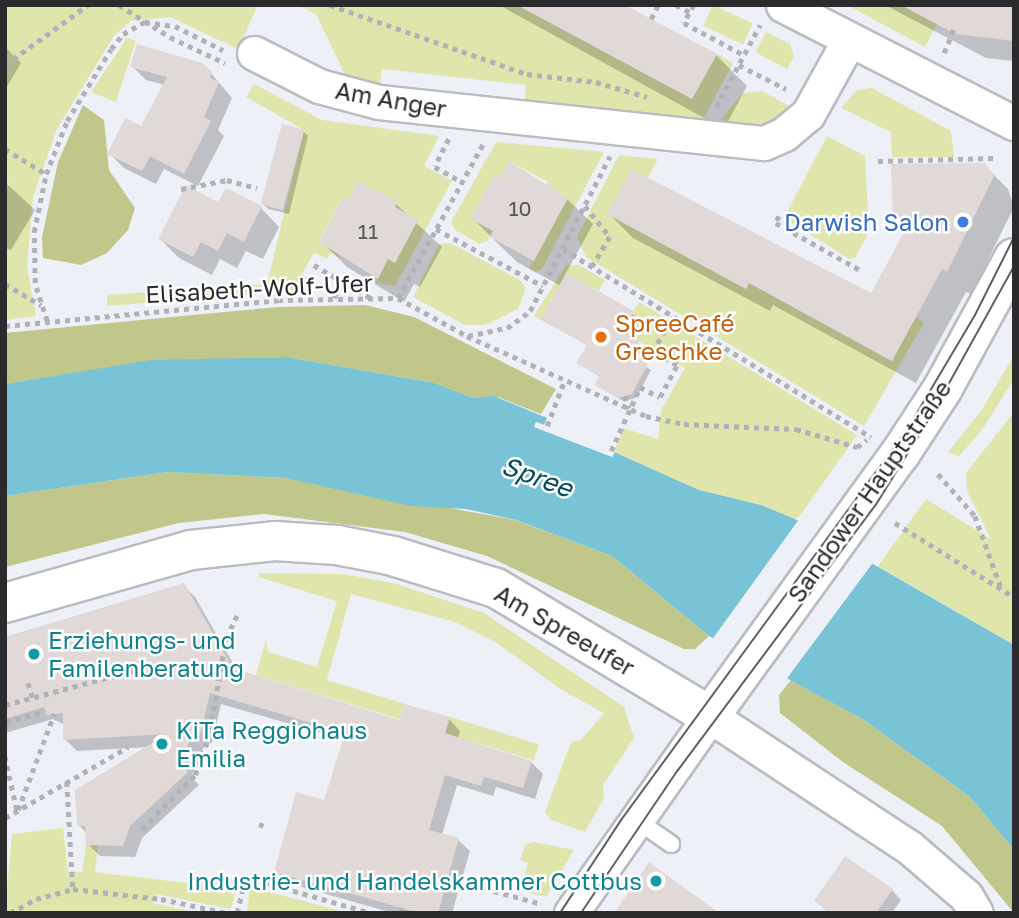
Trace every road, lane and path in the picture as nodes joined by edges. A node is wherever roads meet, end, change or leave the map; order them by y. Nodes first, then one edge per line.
1 (88, 5) edge
2 (119, 5) edge
3 (330, 5) edge
4 (658, 5) edge
5 (676, 5) edge
6 (694, 5) edge
7 (690, 12) junction
8 (773, 12) edge
9 (651, 19) dead end
10 (145, 22) junction
11 (954, 28) dead end
12 (849, 40) junction
13 (744, 55) junction
14 (242, 59) junction
15 (940, 63) dead end
16 (5, 65) edge
17 (739, 65) junction
18 (786, 89) dead end
19 (659, 102) dead end
20 (715, 110) dead end
21 (1014, 123) edge
22 (454, 131) dead end
23 (484, 143) dead end
24 (615, 147) dead end
25 (5, 149) edge
26 (994, 158) dead end
27 (878, 161) dead end
28 (46, 174) junction
29 (462, 182) junction
30 (257, 188) dead end
31 (181, 189) dead end
32 (585, 206) junction
33 (779, 216) dead end
34 (436, 229) junction
35 (563, 249) junction
36 (1014, 258) edge
37 (314, 265) dead end
38 (592, 267) junction
39 (862, 271) dead end
40 (344, 282) junction
41 (5, 284) edge
42 (543, 286) junction
43 (334, 298) junction
44 (372, 298) junction
45 (398, 298) junction
46 (41, 305) junction
47 (673, 317) junction
48 (47, 321) junction
49 (5, 326) edge
50 (467, 336) junction
51 (565, 379) junction
52 (625, 396) dead end
53 (629, 409) junction
54 (547, 426) dead end
55 (611, 451) dead end
56 (938, 474) dead end
57 (878, 516) junction
58 (1002, 590) junction
59 (1014, 597) edge
60 (5, 603) edge
61 (238, 613) dead end
62 (154, 665) dead end
63 (29, 683) dead end
64 (33, 698) junction
65 (5, 705) edge
66 (716, 706) junction
67 (45, 711) dead end
68 (54, 714) dead end
69 (6, 722) edge
70 (128, 747) dead end
71 (5, 756) edge
72 (67, 782) junction
73 (18, 811) junction
74 (5, 818) edge
75 (635, 819) junction
76 (259, 824) dead end
77 (267, 827) dead end
78 (142, 829) dead end
79 (671, 844) dead end
80 (465, 883) dead end
81 (73, 889) junction
82 (557, 909) edge
83 (10, 913) edge
84 (227, 913) edge
85 (237, 913) edge
86 (371, 913) edge
87 (976, 913) edge

1 - 16 path
2 - 10 path
3 - 19 path
4 - 9 path
5 - 7 path
6 - 7 path
7 - 13 path
8 - 12 street
8 - 13 path
10 - 14 path
10 - 14 path
10 - 28 path
11 - 15 path
12 - 14 street, Am Anger
12 - 21 street
13 - 17 path
17 - 18 path
17 - 20 path
22 - 29 path
23 - 29 path
24 - 32 path
25 - 28 path
26 - 27 path
28 - 46 path
29 - 34 path
30 - 31 path
32 - 35 path
32 - 38 path
33 - 39 path
34 - 42 path
34 - 45 path
35 - 38 path
35 - 42 path
36 - 57 street, Sandower Hauptstraße
37 - 40 path
38 - 47 path
40 - 43 path
40 - 44 path
41 - 46 path
42 - 50 path
43 - 44 path, Elisabeth-Wolf-Ufer
43 - 48 path, Elisabeth-Wolf-Ufer
44 - 45 path, Elisabeth-Wolf-Ufer
45 - 50 path, Elisabeth-Wolf-Ufer
46 - 48 path
47 - 53 path
47 - 53 path, Elisabeth-Wolf-Ufer
48 - 49 path, Elisabeth-Wolf-Ufer
50 - 51 path, Elisabeth-Wolf-Ufer
51 - 53 path, Elisabeth-Wolf-Ufer
51 - 54 path
52 - 53 path
53 - 55 path
56 - 58 path
57 - 58 path
57 - 66 street, Sandower Hauptstraße
58 - 59 path
60 - 66 street, Am Spreeufer
61 - 78 path
62 - 64 path
63 - 64 path
64 - 65 path
66 - 75 street
66 - 87 street, Am Spreeufer
67 - 69 path
68 - 73 path
70 - 72 path
71 - 73 path
72 - 73 path
72 - 81 path
73 - 74 path
75 - 79 lane
75 - 82 street
76 - 77 path
80 - 82 path
81 - 83 path
81 - 84 path
85 - 86 path

